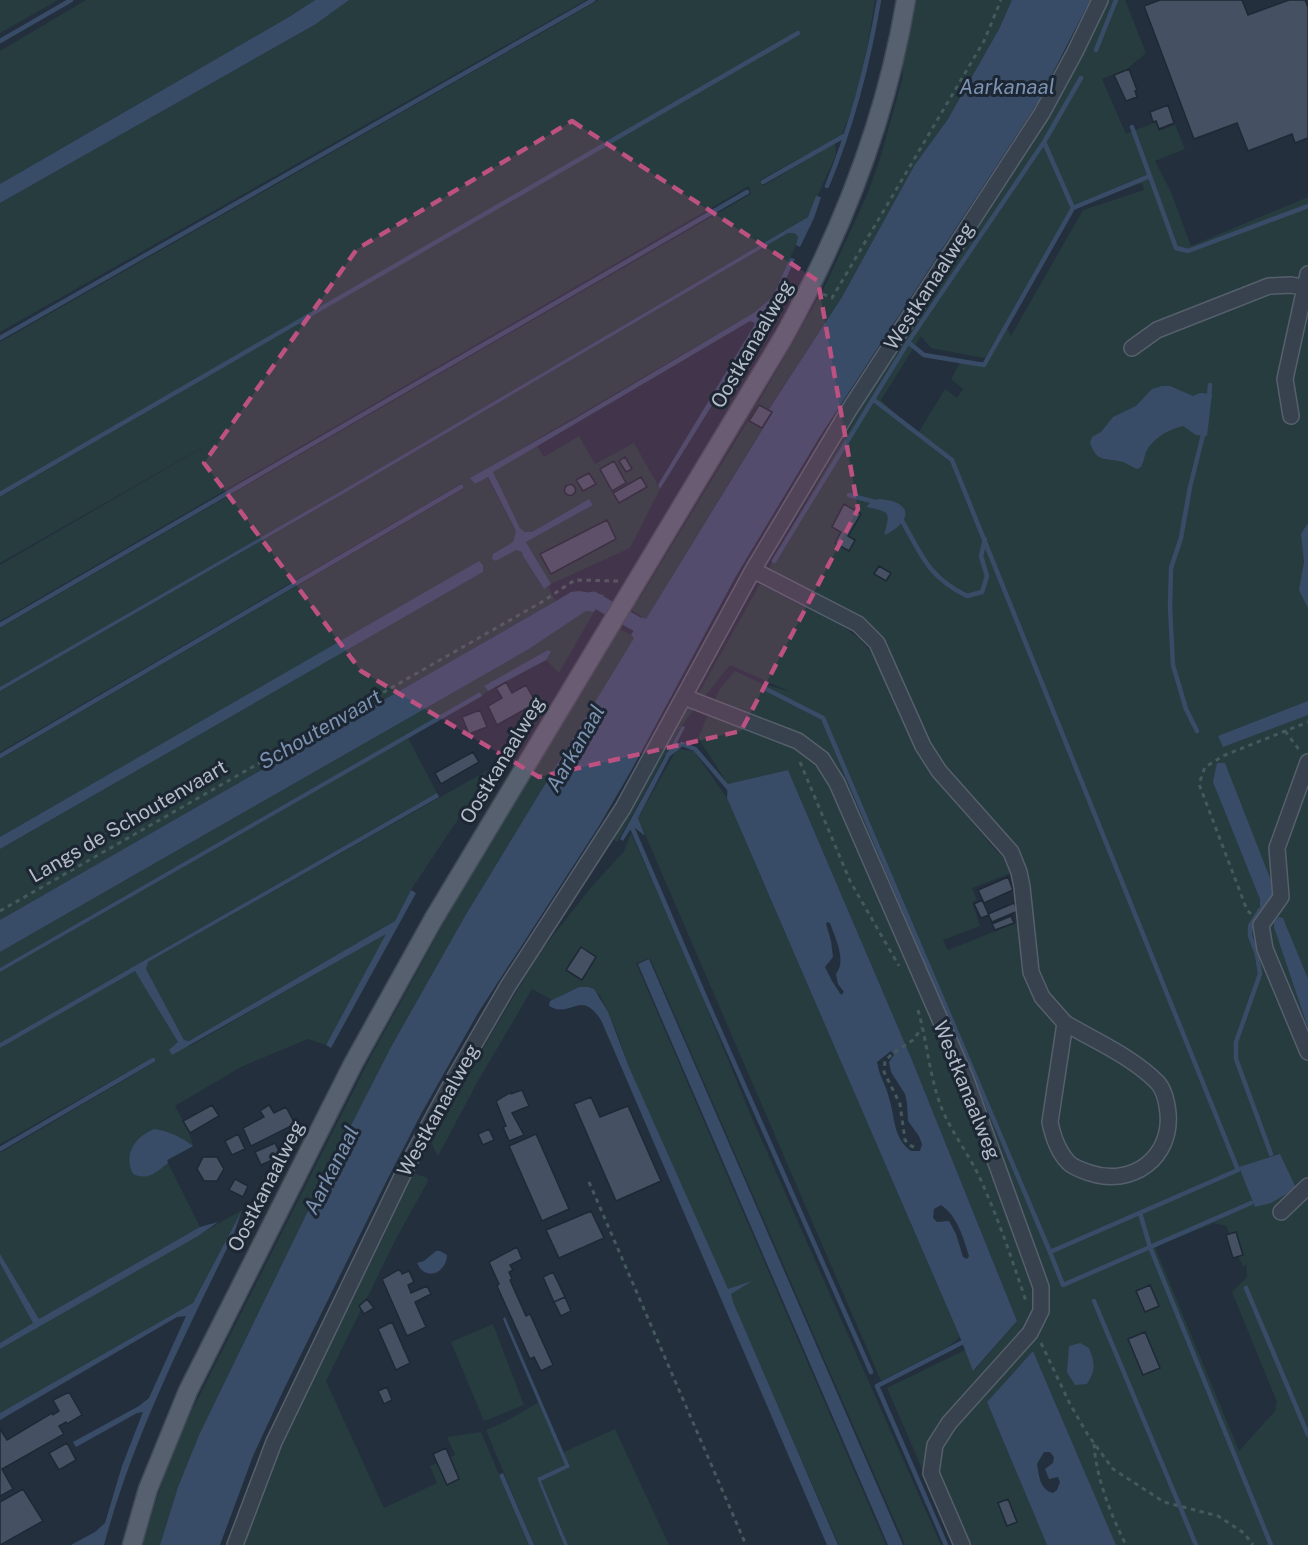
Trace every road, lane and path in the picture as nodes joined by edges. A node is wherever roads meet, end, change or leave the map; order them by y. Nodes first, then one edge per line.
1 (906, 0) edge
2 (1001, 0) edge
3 (1100, 0) edge
4 (1307, 283) edge
5 (811, 288) junction
6 (1132, 348) dead end
7 (1291, 417) dead end
8 (753, 570) junction
9 (624, 586) junction
10 (684, 697) junction
11 (1308, 722) edge
12 (1285, 731) junction
13 (1308, 762) edge
14 (1247, 910) dead end
15 (0, 911) edge
16 (1065, 1023) junction
17 (923, 1027) dead end
18 (1308, 1052) edge
19 (914, 1147) dead end
20 (589, 1182) dead end
21 (1308, 1186) edge
22 (1281, 1212) dead end
23 (1094, 1443) dead end
24 (132, 1545) edge
25 (235, 1545) edge
26 (746, 1545) edge
27 (963, 1545) edge
28 (1126, 1545) edge

1 - 5 main road, Oostkanaalweg
2 - 5 path
3 - 8 street, Westkanaalweg
4 - 6 street
4 - 7 street
5 - 9 main road, Oostkanaalweg
8 - 10 street, Westkanaalweg
8 - 16 street
9 - 15 path, Langs de Schoutenvaart
9 - 24 main road, Oostkanaalweg
10 - 25 street, Westkanaalweg
10 - 27 street, Westkanaalweg
11 - 12 path
12 - 13 path
12 - 14 path
13 - 18 street
16 - 16 street
17 - 19 path
20 - 26 path
21 - 22 street
23 - 28 path

